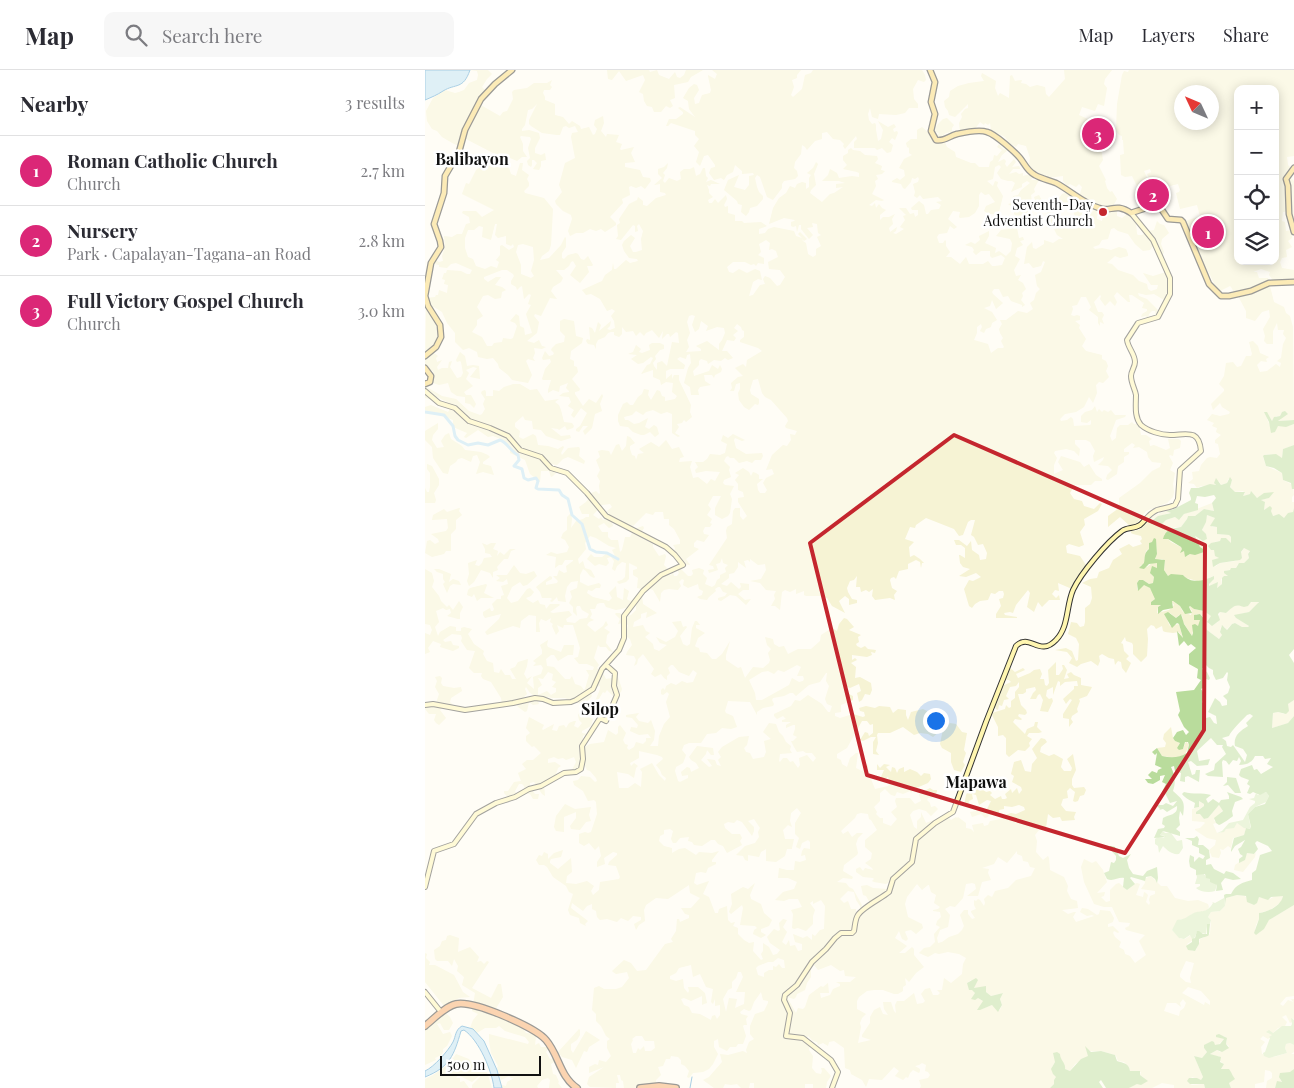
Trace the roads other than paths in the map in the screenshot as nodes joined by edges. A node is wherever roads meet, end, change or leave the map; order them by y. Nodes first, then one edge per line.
1 (512, 70) edge
2 (930, 70) edge
3 (1294, 168) edge
4 (1137, 212) junction
5 (1294, 232) edge
6 (1294, 282) edge
7 (425, 356) edge
8 (425, 368) edge
9 (425, 384) edge
10 (425, 391) edge
11 (606, 666) junction
12 (425, 704) edge
13 (425, 887) edge
14 (425, 992) edge
15 (441, 1012) junction
16 (425, 1026) edge
17 (577, 1088) edge
18 (641, 1088) edge
19 (676, 1088) edge
20 (833, 1088) edge

1 - 7 main road
2 - 4 main road
3 - 5 main road
4 - 6 main road
4 - 20 main road
8 - 9 main road
10 - 11 main road
11 - 12 main road
11 - 13 main road
14 - 15 main road
15 - 16 highway
15 - 17 highway
18 - 19 highway

